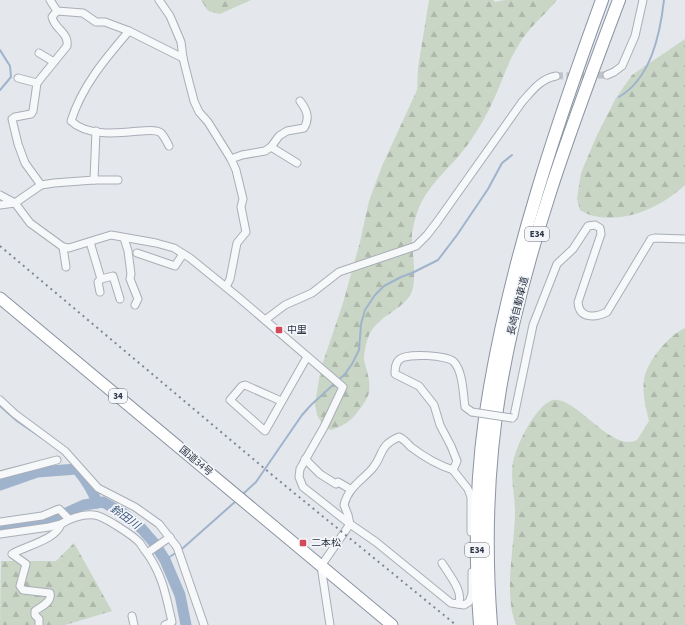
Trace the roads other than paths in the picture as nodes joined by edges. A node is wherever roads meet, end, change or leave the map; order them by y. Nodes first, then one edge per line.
1 (50, 0) edge
2 (158, 0) edge
3 (602, 0) edge
4 (619, 0) edge
5 (643, 0) edge
6 (57, 11) junction
7 (129, 31) junction
8 (39, 54) dead end
9 (183, 58) junction
10 (54, 62) junction
11 (607, 75) tunnel mouth
12 (556, 76) tunnel mouth
13 (18, 78) dead end
14 (37, 83) junction
15 (300, 101) dead end
16 (96, 131) junction
17 (169, 146) dead end
18 (271, 147) junction
19 (231, 159) junction
20 (297, 163) dead end
21 (94, 180) junction
22 (118, 180) dead end
23 (41, 185) junction
24 (0, 195) edge
25 (15, 204) junction
26 (0, 205) edge
27 (124, 238) junction
28 (685, 239) edge
29 (90, 242) junction
30 (63, 247) junction
31 (137, 253) dead end
32 (183, 254) junction
33 (66, 268) dead end
34 (101, 279) junction
35 (226, 287) junction
36 (100, 292) dead end
37 (0, 298) edge
38 (120, 299) dead end
39 (135, 304) dead end
40 (265, 320) junction
41 (307, 357) junction
42 (0, 400) edge
43 (281, 401) junction
44 (305, 459) junction
45 (57, 460) dead end
46 (453, 470) junction
47 (0, 475) edge
48 (485, 476) junction
49 (350, 489) junction
50 (69, 519) junction
51 (0, 522) edge
52 (61, 524) junction
53 (350, 524) junction
54 (0, 534) edge
55 (169, 538) junction
56 (148, 553) junction
57 (442, 563) dead end
58 (322, 566) junction
59 (458, 604) junction
60 (132, 616) dead end
61 (39, 625) edge
62 (134, 625) edge
63 (164, 625) edge
64 (204, 625) edge
65 (330, 625) edge
66 (392, 625) edge
67 (480, 625) edge
68 (491, 625) edge

1 - 6 street
2 - 9 street
3 - 48 highway, 長崎自動車道 / E34
4 - 48 highway, 長崎自動車道 / E34
5 - 11 street
6 - 7 street
6 - 10 street
7 - 9 street
7 - 16 street
8 - 10 street
9 - 19 street
10 - 14 street
12 - 40 street
13 - 14 street
14 - 23 street
15 - 18 street
16 - 17 street
16 - 21 street
18 - 19 street
18 - 20 street
19 - 35 street
21 - 22 street
21 - 23 street
23 - 25 street
24 - 25 street
25 - 26 street
25 - 30 street
27 - 29 street
27 - 32 street
27 - 39 street
28 - 46 street, bridge
29 - 30 street
29 - 34 street
30 - 33 street
31 - 32 street
32 - 35 street
34 - 36 street
34 - 38 street
35 - 40 street
37 - 58 highway, 国道34号 / 34
40 - 41 street
41 - 43 street
41 - 44 street
42 - 55 street
43 - 43 street
44 - 49 street
44 - 53 street
45 - 47 street
46 - 49 street
46 - 59 street
48 - 67 highway, 長崎自動車道 / E34
48 - 68 highway, 長崎自動車道 / E34
49 - 53 street
50 - 51 street
50 - 52 street
50 - 56 street
52 - 54 street
52 - 61 street
53 - 58 street
53 - 59 street
55 - 56 street
55 - 64 street
56 - 63 street
57 - 59 street
58 - 65 street
58 - 66 highway, 国道34号 / 34
60 - 62 street

